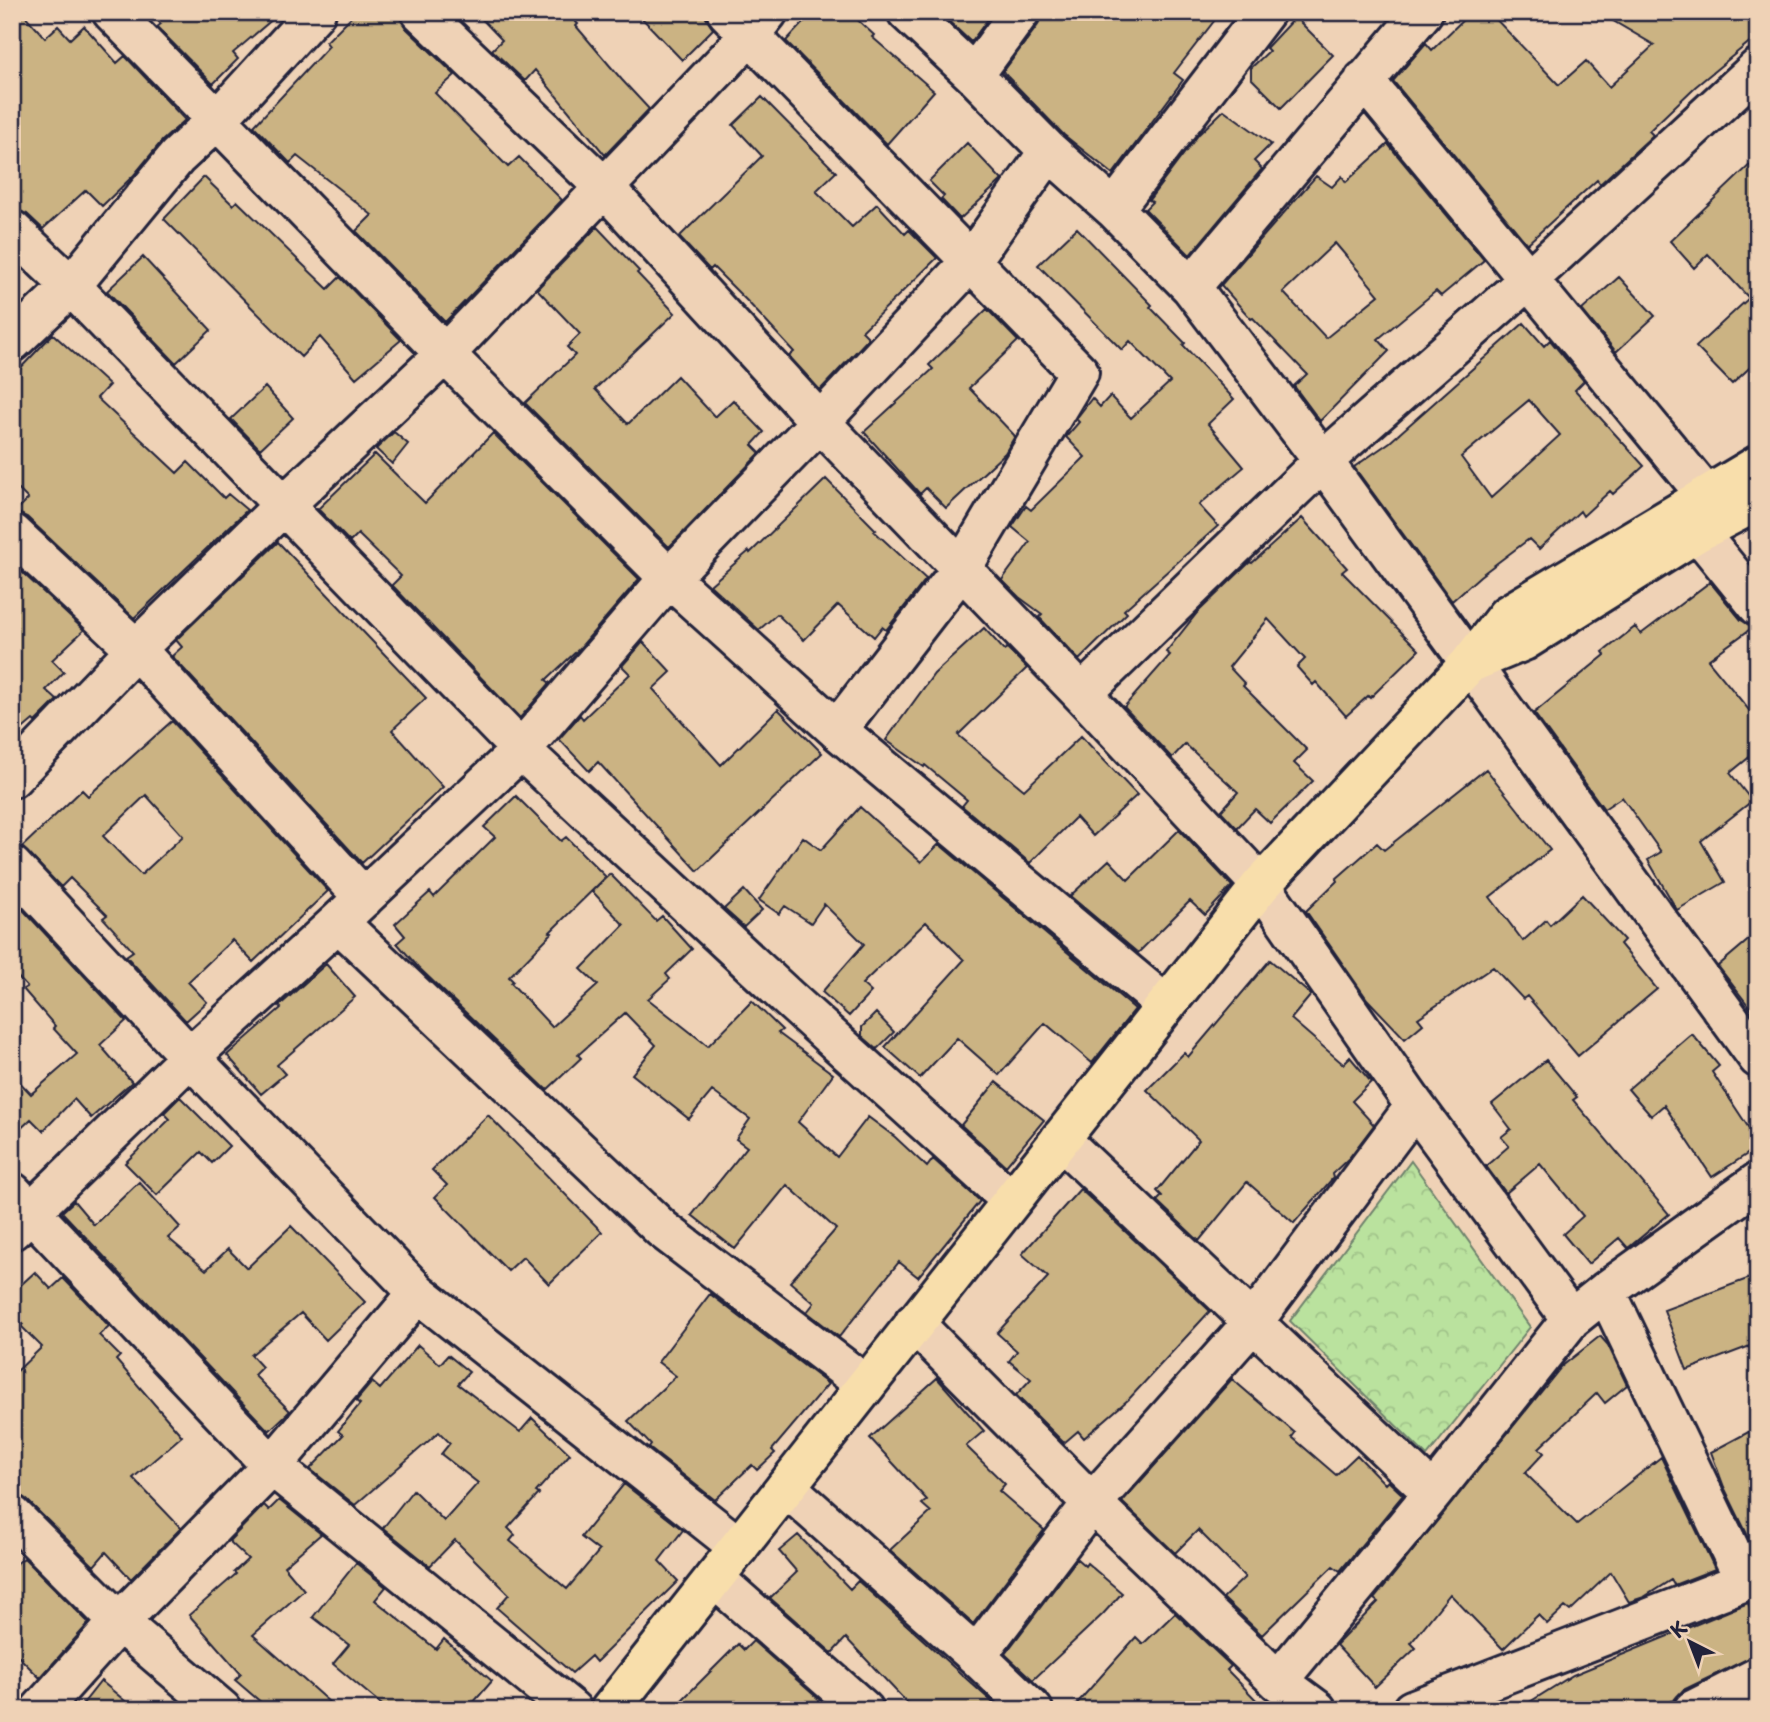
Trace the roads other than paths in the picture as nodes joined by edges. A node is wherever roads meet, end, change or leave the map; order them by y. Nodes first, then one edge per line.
1 (112, 12) edge
2 (316, 12) edge
3 (421, 12) edge
4 (907, 12) edge
5 (1020, 12) edge
6 (1265, 12) edge
7 (1423, 12) edge
8 (748, 20) edge
9 (1758, 68) edge
10 (974, 75) junction
11 (1364, 80) junction
12 (217, 120) junction
13 (1049, 151) junction
14 (605, 188) junction
15 (1114, 209) junction
16 (12, 230) edge
17 (971, 261) junction
18 (1529, 279) junction
19 (71, 286) junction
20 (1191, 287) junction
21 (12, 342) edge
22 (445, 354) junction
23 (820, 422) junction
24 (1323, 461) junction
25 (1758, 465) edge
26 (1706, 495) junction
27 (1758, 501) edge
28 (283, 506) junction
29 (1699, 532) junction
30 (12, 533) edge
31 (962, 568) junction
32 (669, 578) junction
33 (1758, 607) edge
34 (136, 649) junction
35 (1469, 664) junction
36 (1082, 694) junction
37 (837, 730) junction
38 (521, 750) junction
39 (12, 779) edge
40 (12, 866) edge
41 (1261, 885) junction
42 (351, 910) junction
43 (1166, 1005) junction
44 (190, 1058) junction
45 (1758, 1058) edge
46 (1415, 1106) junction
47 (1060, 1139) junction
48 (1758, 1182) edge
49 (1012, 1200) junction
50 (18, 1211) edge
51 (1606, 1291) junction
52 (418, 1293) junction
53 (1571, 1319) junction
54 (1254, 1321) junction
55 (914, 1324) junction
56 (866, 1385) junction
57 (272, 1466) junction
58 (786, 1487) junction
59 (1433, 1493) junction
60 (1092, 1503) junction
61 (12, 1515) edge
62 (739, 1547) junction
63 (714, 1578) junction
64 (1751, 1578) edge
65 (119, 1622) junction
66 (975, 1656) junction
67 (1758, 1676) edge
68 (1278, 1681) junction
69 (40, 1710) edge
70 (222, 1710) edge
71 (572, 1710) edge
72 (610, 1710) edge
73 (864, 1710) edge
74 (1032, 1710) edge
75 (1317, 1710) edge
76 (1412, 1710) edge
77 (1693, 1710) edge

1 - 12 street
2 - 12 street
3 - 14 street
4 - 10 street
5 - 10 street
6 - 15 street
7 - 11 street
8 - 14 street
8 - 17 street
9 - 18 street
10 - 13 street
11 - 18 street
11 - 20 street
12 - 19 street
12 - 22 street
13 - 15 street
13 - 17 street
14 - 22 street
14 - 23 street
15 - 20 street
16 - 19 street
17 - 23 street
17 - 31 street
18 - 24 street
18 - 26 street
19 - 21 street
19 - 28 street
20 - 24 street
22 - 28 street
22 - 32 street
23 - 31 street
23 - 32 street
24 - 35 street
24 - 36 street
25 - 26 main road
26 - 35 main road
27 - 29 main road
28 - 34 street
28 - 38 street
29 - 33 street
29 - 35 main road
30 - 34 street
31 - 36 street
31 - 37 street
32 - 37 street
32 - 38 street
34 - 39 street
34 - 42 street
35 - 41 main road
35 - 45 street
36 - 41 street
37 - 43 street
38 - 42 street
38 - 49 street
40 - 44 street
41 - 43 main road
41 - 46 street
42 - 44 street
42 - 56 street
43 - 47 main road
44 - 50 street
44 - 52 street
46 - 53 street
46 - 54 street
47 - 49 main road
47 - 54 street
48 - 51 street
49 - 55 main road
50 - 57 street
51 - 53 street
51 - 64 street
52 - 57 street
52 - 62 street
53 - 59 street
54 - 59 street
54 - 60 street
55 - 56 main road
55 - 60 street
56 - 58 main road
57 - 65 street
57 - 71 street
58 - 62 main road
58 - 66 street
59 - 68 street
60 - 66 street
60 - 68 street
61 - 65 street
62 - 63 main road
63 - 72 main road
63 - 73 street
64 - 76 street
65 - 69 street
65 - 70 street
66 - 74 street
67 - 77 street
68 - 75 street

